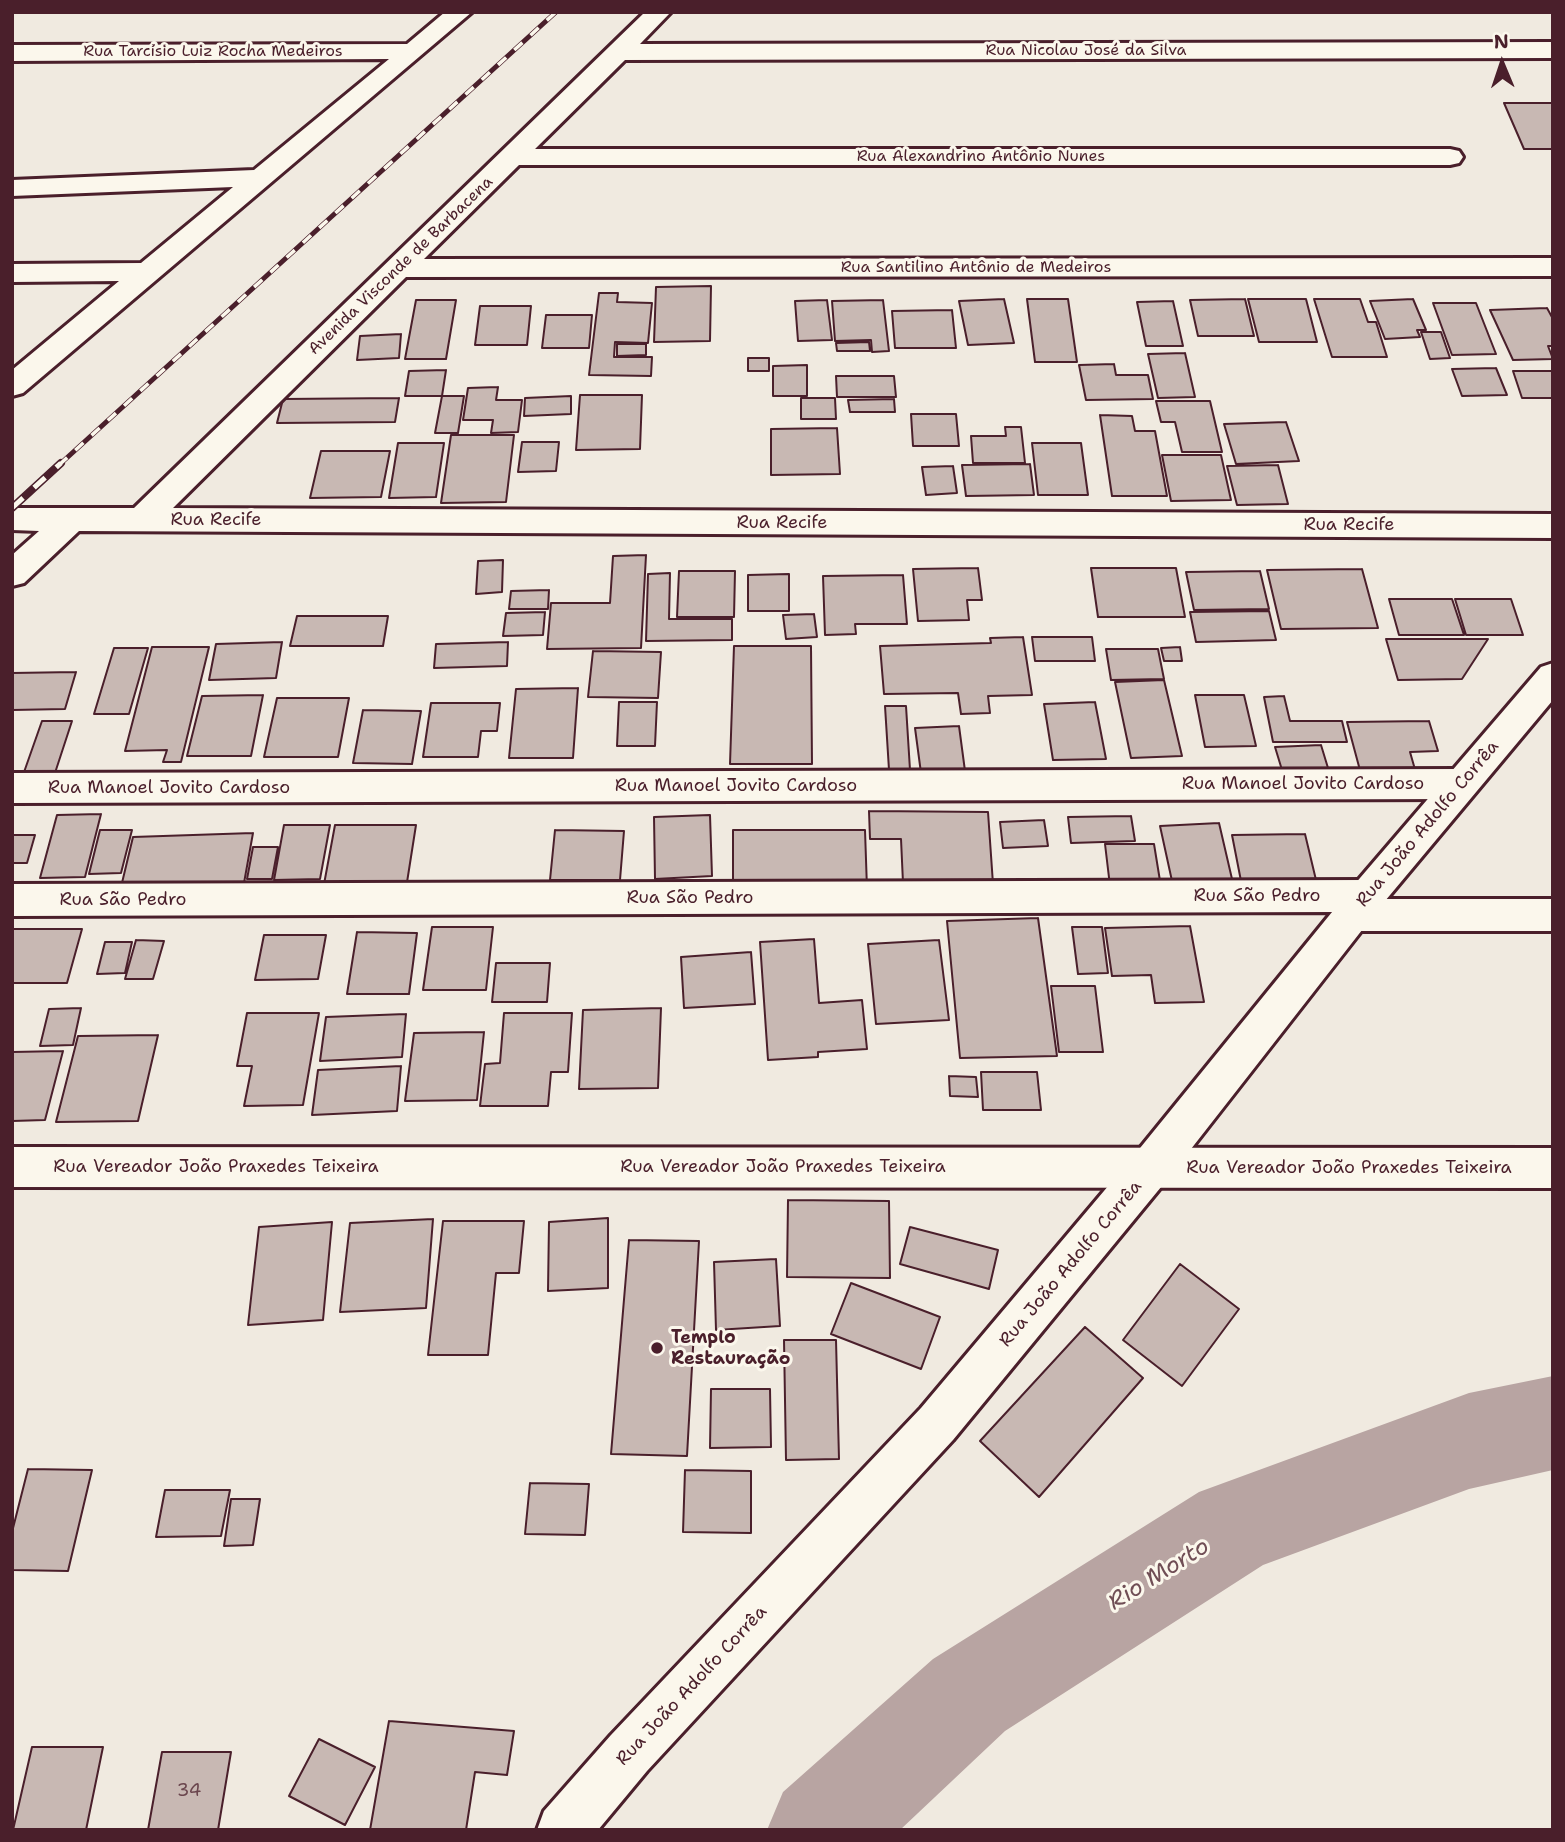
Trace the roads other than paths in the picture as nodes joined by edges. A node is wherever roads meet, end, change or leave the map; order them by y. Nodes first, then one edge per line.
1 (460, 12) edge
2 (659, 12) edge
3 (1553, 50) edge
4 (414, 51) junction
5 (620, 52) junction
6 (12, 53) edge
7 (513, 157) junction
8 (1450, 157) dead end
9 (262, 178) junction
10 (12, 188) edge
11 (1553, 267) edge
12 (399, 268) junction
13 (149, 272) junction
14 (12, 273) edge
15 (12, 386) edge
16 (12, 519) edge
17 (72, 519) junction
18 (142, 520) junction
19 (1553, 526) edge
20 (12, 574) edge
21 (1553, 676) edge
22 (1460, 784) junction
23 (12, 789) edge
24 (12, 900) edge
25 (1360, 906) junction
26 (1553, 915) edge
27 (12, 1167) edge
28 (1151, 1167) junction
29 (1553, 1168) edge
30 (563, 1830) edge

1 - 4 street
2 - 5 street, Avenida Visconde de Barbacena
3 - 5 street, Rua Nicolau José da Silva
4 - 6 street, Rua Tarcísio Luiz Rocha Medeiros
4 - 9 street
5 - 7 street, Avenida Visconde de Barbacena
7 - 8 street, Rua Alexandrino Antônio Nunes
7 - 12 street, Avenida Visconde de Barbacena
9 - 10 street
9 - 13 street
11 - 12 street, Rua Santilino Antônio de Medeiros
12 - 18 street, Avenida Visconde de Barbacena
13 - 14 street
13 - 15 street
16 - 17 street, Rua Recife
17 - 18 street, Rua Recife
17 - 20 street
18 - 19 street, Rua Recife
21 - 22 street, Rua João Adolfo Corrêa
22 - 23 street, Rua Manoel Jovito Cardoso
22 - 25 street, Rua João Adolfo Corrêa
24 - 25 street, Rua São Pedro
25 - 26 street, Rua São Pedro
25 - 28 street, Rua João Adolfo Corrêa
27 - 28 street, Rua Vereador João Praxedes Teixeira
28 - 29 street, Rua Vereador João Praxedes Teixeira
28 - 30 street, Rua João Adolfo Corrêa

